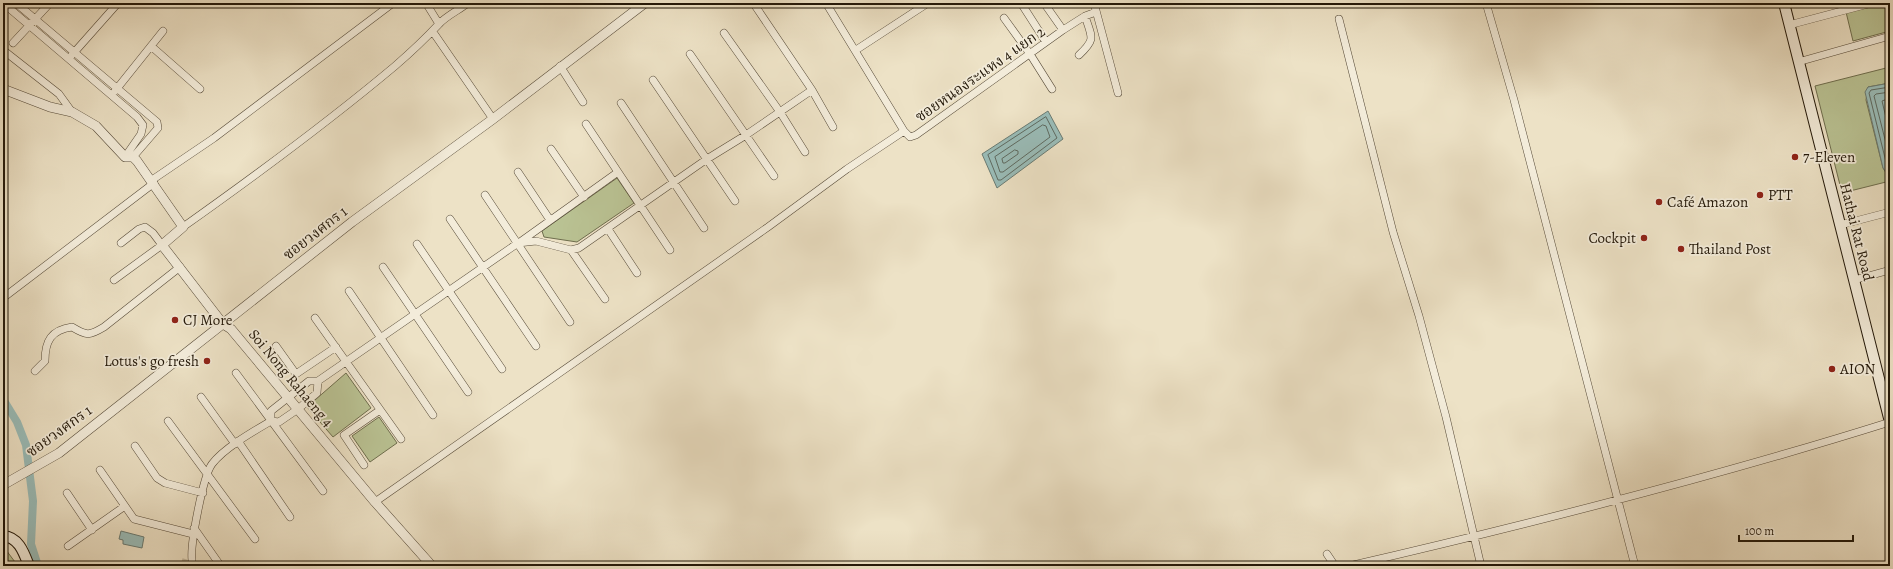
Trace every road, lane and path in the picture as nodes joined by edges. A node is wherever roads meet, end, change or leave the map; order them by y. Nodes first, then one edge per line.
1 (3, 3) edge
2 (16, 3) edge
3 (50, 3) edge
4 (118, 3) edge
5 (393, 3) edge
6 (426, 3) edge
7 (468, 3) edge
8 (645, 3) edge
9 (826, 3) edge
10 (928, 3) edge
11 (1020, 3) edge
12 (1044, 3) edge
13 (1094, 3) edge
14 (1486, 3) edge
15 (1784, 3) edge
16 (1872, 3) edge
17 (756, 7) dead end
18 (1096, 12) junction
19 (1085, 16) junction
20 (1004, 18) dead end
21 (35, 19) junction
22 (1339, 19) dead end
23 (439, 24) junction
24 (1789, 25) junction
25 (29, 26) junction
26 (1063, 30) junction
27 (163, 31) dead end
28 (433, 32) junction
29 (724, 33) dead end
30 (1890, 36) edge
31 (1046, 42) junction
32 (13, 43) dead end
33 (151, 46) junction
34 (3, 50) edge
35 (856, 50) junction
36 (73, 52) junction
37 (690, 54) dead end
38 (1030, 54) junction
39 (1079, 55) dead end
40 (69, 60) junction
41 (1798, 62) junction
42 (560, 66) junction
43 (653, 80) dead end
44 (117, 88) junction
45 (3, 89) edge
46 (200, 89) dead end
47 (1052, 89) dead end
48 (812, 90) junction
49 (1118, 93) dead end
50 (112, 95) junction
51 (583, 102) dead end
52 (621, 103) dead end
53 (72, 112) junction
54 (780, 112) junction
55 (493, 119) junction
56 (586, 124) dead end
57 (833, 127) dead end
58 (904, 131) junction
59 (746, 135) junction
60 (551, 149) dead end
61 (805, 152) dead end
62 (129, 157) junction
63 (707, 159) junction
64 (518, 172) dead end
65 (618, 172) junction
66 (774, 176) dead end
67 (153, 182) junction
68 (674, 182) junction
69 (485, 195) dead end
70 (584, 197) junction
71 (735, 201) dead end
72 (640, 206) junction
73 (1890, 212) edge
74 (450, 219) dead end
75 (550, 220) junction
76 (1840, 225) junction
77 (183, 227) junction
78 (704, 228) dead end
79 (608, 229) junction
80 (121, 243) dead end
81 (518, 243) junction
82 (417, 244) dead end
83 (162, 245) junction
84 (571, 250) junction
85 (670, 250) dead end
86 (180, 267) junction
87 (383, 267) dead end
88 (483, 268) junction
89 (1890, 270) edge
90 (637, 273) dead end
91 (114, 280) dead end
92 (1854, 280) junction
93 (349, 291) dead end
94 (449, 291) junction
95 (3, 298) edge
96 (605, 299) dead end
97 (416, 314) junction
98 (315, 318) dead end
99 (570, 322) dead end
100 (223, 324) junction
101 (380, 338) junction
102 (276, 346) dead end
103 (536, 346) dead end
104 (336, 347) junction
105 (346, 362) junction
106 (502, 369) dead end
107 (35, 371) dead end
108 (236, 373) dead end
109 (318, 381) junction
110 (468, 392) dead end
111 (201, 397) dead end
112 (288, 398) junction
113 (298, 410) junction
114 (380, 410) junction
115 (433, 415) dead end
116 (168, 421) dead end
117 (271, 421) junction
118 (1890, 422) edge
119 (401, 440) dead end
120 (237, 443) junction
121 (135, 446) dead end
122 (364, 465) dead end
123 (100, 470) dead end
124 (207, 474) junction
125 (3, 485) edge
126 (323, 492) dead end
127 (67, 493) dead end
128 (203, 493) junction
129 (1616, 499) junction
130 (375, 502) junction
131 (125, 506) junction
132 (290, 517) dead end
133 (92, 530) junction
134 (193, 531) junction
135 (3, 536) edge
136 (1474, 537) junction
137 (255, 539) dead end
138 (68, 546) dead end
139 (1327, 554) dead end
140 (189, 559) tunnel mouth
141 (220, 565) dead end
142 (29, 566) edge
143 (432, 566) edge
144 (1335, 566) edge
145 (1349, 566) edge
146 (1481, 566) edge
147 (1635, 566) edge

1 - 25 street
2 - 21 street
3 - 21 street
4 - 36 street
5 - 67 street
6 - 23 street
7 - 23 street
8 - 42 street, ซอยวงศกร 1
9 - 35 street, ซอยหนองระแหง 4 แยก 2
10 - 35 street
11 - 31 street
12 - 26 street
13 - 18 street
14 - 129 street
15 - 24 main road, Hathai Rat Road
16 - 24 street
17 - 48 street
18 - 19 street, ซอยหนองระแหง 4 แยก 2
18 - 49 street
19 - 26 street, ซอยหนองระแหง 4 แยก 2
19 - 39 street
20 - 38 street
21 - 25 street
21 - 36 street
22 - 136 street
23 - 28 street
24 - 41 main road, Hathai Rat Road
25 - 32 street
25 - 40 street
26 - 31 street, ซอยหนองระแหง 4 แยก 2
27 - 33 street
28 - 55 street
28 - 77 street
29 - 54 street
30 - 41 street
31 - 38 street, ซอยหนองระแหง 4 แยก 2
33 - 44 street
33 - 46 street
34 - 53 street
35 - 58 street, ซอยหนองระแหง 4 แยก 2
36 - 40 street
36 - 44 street
37 - 59 street
38 - 47 street
38 - 58 street, ซอยหนองระแหง 4 แยก 2
40 - 50 street
41 - 76 main road, Hathai Rat Road
42 - 51 street
42 - 55 street, ซอยวงศกร 1
43 - 63 street
44 - 50 street
44 - 62 street
45 - 53 street
48 - 54 street
48 - 57 street
50 - 62 street
52 - 68 street
53 - 62 street
54 - 59 street
54 - 61 street
55 - 100 street, ซอยวงศกร 1
56 - 65 street
58 - 130 street
59 - 63 street
59 - 66 street
60 - 70 street
62 - 67 street
63 - 68 street
63 - 71 street
64 - 75 street
65 - 70 street
65 - 72 street
67 - 77 street
67 - 95 street
68 - 72 street
68 - 78 street
69 - 81 street
70 - 75 street
72 - 79 street
72 - 85 street
73 - 76 street
74 - 88 street
75 - 81 street
76 - 92 main road, Hathai Rat Road
77 - 83 street
79 - 84 street
79 - 90 street
80 - 83 street
81 - 84 street
81 - 88 street
81 - 99 street
82 - 94 street
83 - 86 street, Soi Nong Rahaeng 4
83 - 91 street
84 - 96 street
86 - 100 street, Soi Nong Rahaeng 4
86 - 107 street
87 - 97 street
88 - 94 street
88 - 103 street
89 - 92 street
92 - 118 main road, Hathai Rat Road
93 - 101 street
94 - 97 street
94 - 106 street
97 - 101 street
97 - 110 street
98 - 104 street
100 - 112 street, Soi Nong Rahaeng 4
100 - 125 street, ซอยวงศกร 1
101 - 105 street
101 - 115 street
102 - 104 street
104 - 105 street
105 - 109 street
105 - 114 street
108 - 117 street
109 - 112 street
109 - 113 street
111 - 120 street
112 - 113 street, Soi Nong Rahaeng 4
112 - 117 street
113 - 117 street
113 - 130 street, Soi Nong Rahaeng 4
114 - 119 street
114 - 122 street
116 - 124 street
117 - 120 street
117 - 126 street
118 - 129 street
120 - 124 street
120 - 132 street
121 - 128 street
123 - 131 street
124 - 128 street
124 - 137 street
127 - 133 street
128 - 134 street
129 - 136 street
129 - 147 street
130 - 143 street, Soi Nong Rahaeng 4
131 - 133 street
131 - 134 street
133 - 138 street
134 - 140 street
134 - 141 street
135 - 142 main road
136 - 145 street
136 - 146 street
139 - 144 street

